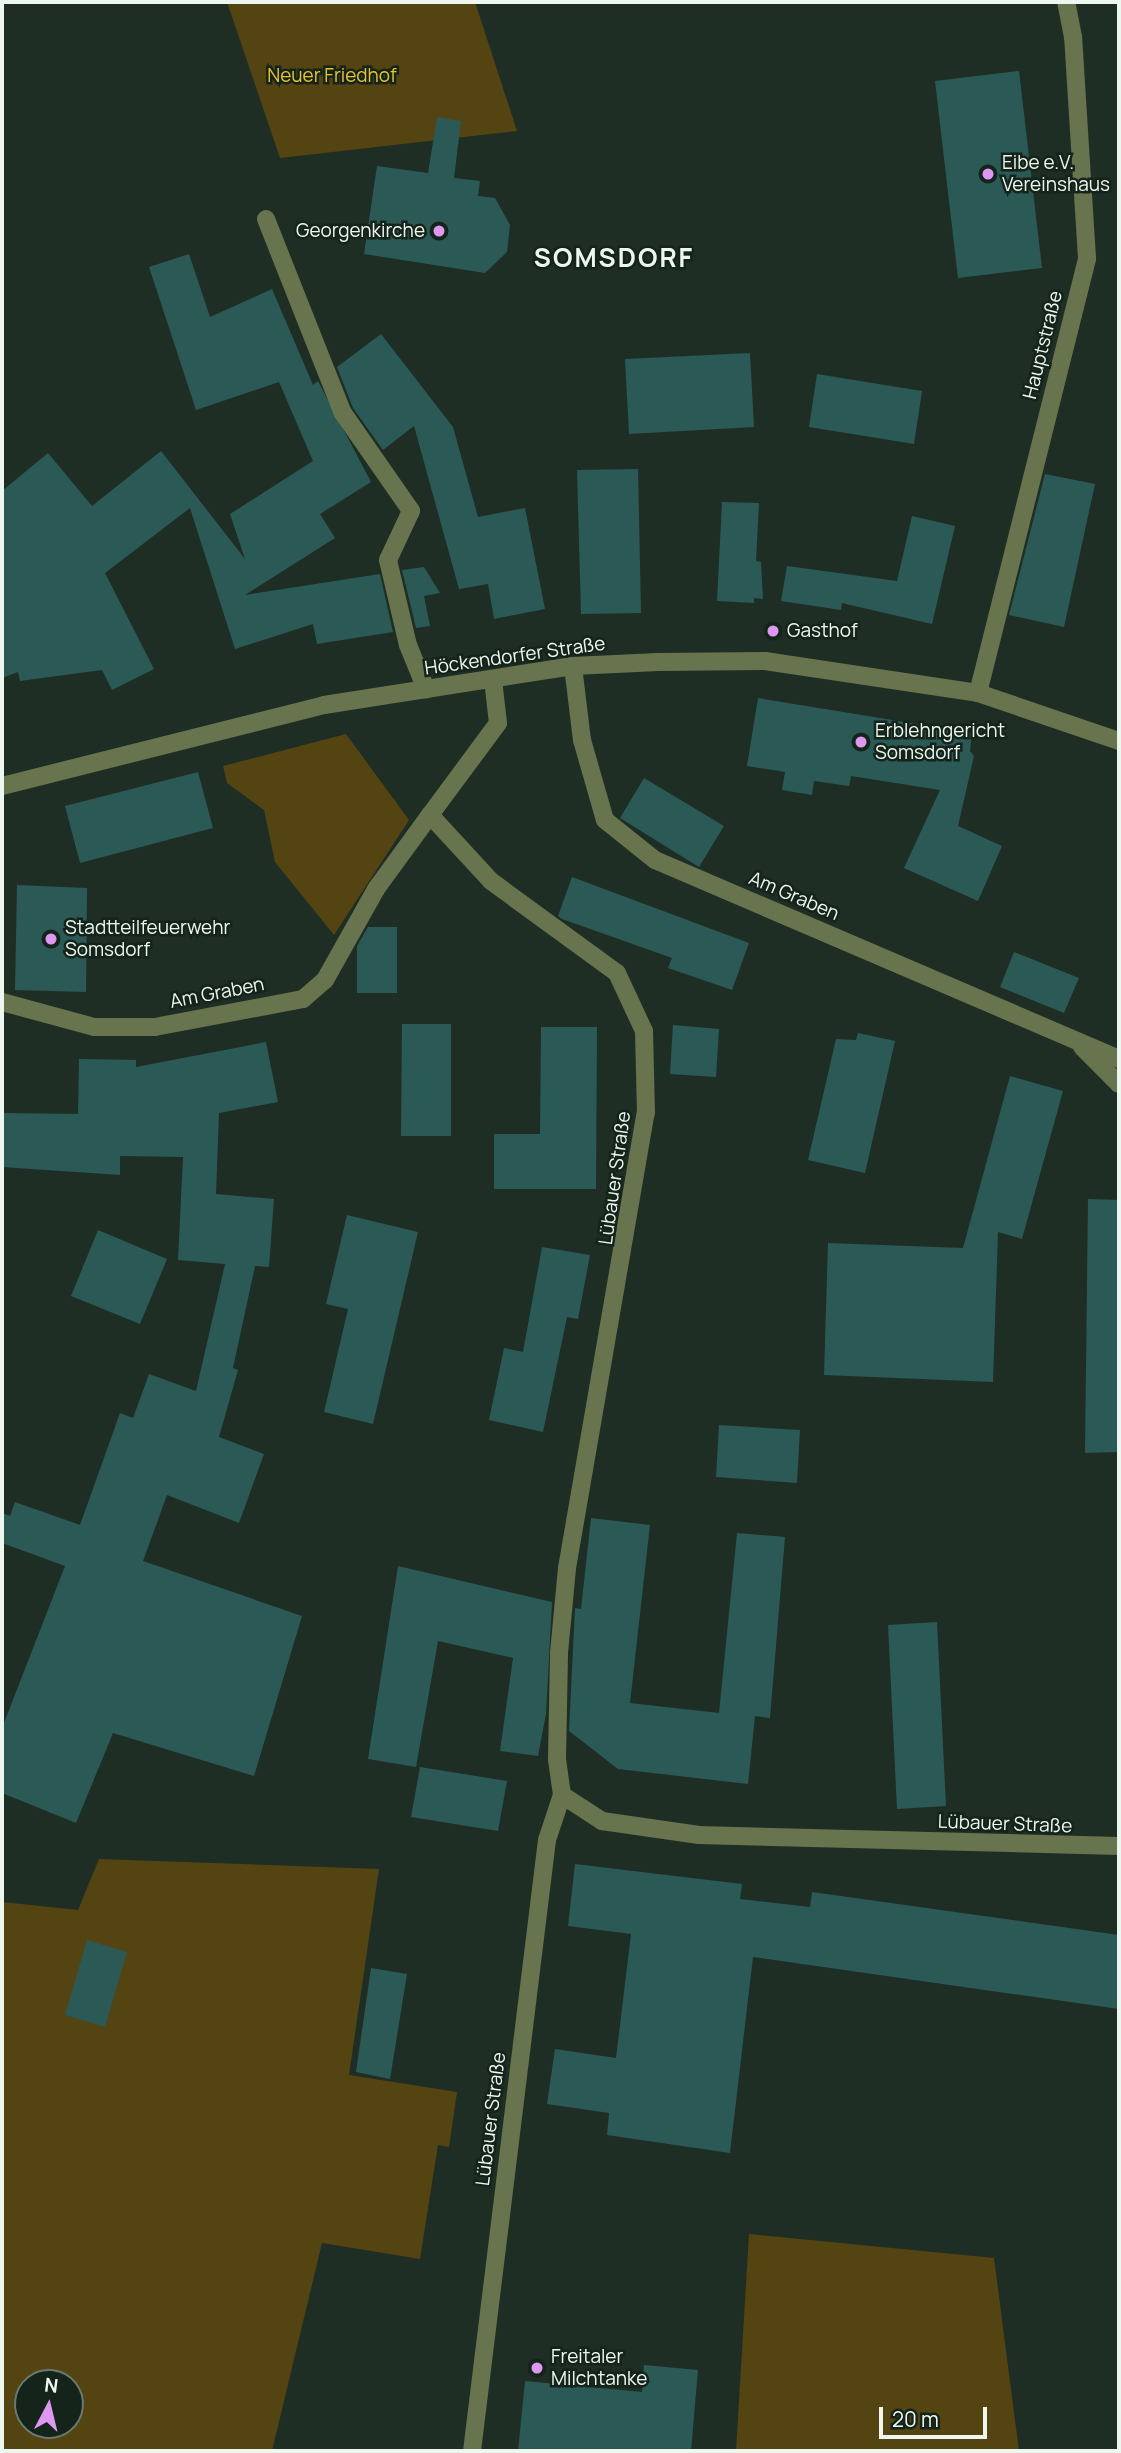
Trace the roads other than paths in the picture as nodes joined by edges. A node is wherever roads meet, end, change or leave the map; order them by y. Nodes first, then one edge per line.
1 (1066, 2) edge
2 (267, 219) dead end
3 (573, 666) junction
4 (493, 680) junction
5 (426, 689) junction
6 (978, 692) junction
7 (1119, 741) edge
8 (2, 786) edge
9 (430, 816) junction
10 (2, 1002) edge
11 (1072, 1038) junction
12 (1119, 1059) edge
13 (1119, 1084) edge
14 (562, 1795) junction
15 (1119, 1846) edge
16 (472, 2451) edge

1 - 6 street, Hauptstraße
2 - 5 street
3 - 4 street, Höckendorfer Straße
3 - 6 street, Höckendorfer Straße
3 - 11 street, Am Graben
4 - 5 street, Höckendorfer Straße
4 - 9 street
5 - 8 street, Höckendorfer Straße
6 - 7 street, Höckendorfer Straße
9 - 10 street, Am Graben
9 - 14 street, Lübauer Straße
11 - 12 street, Am Graben
11 - 13 street
14 - 15 street, Lübauer Straße
14 - 16 street, Lübauer Straße

